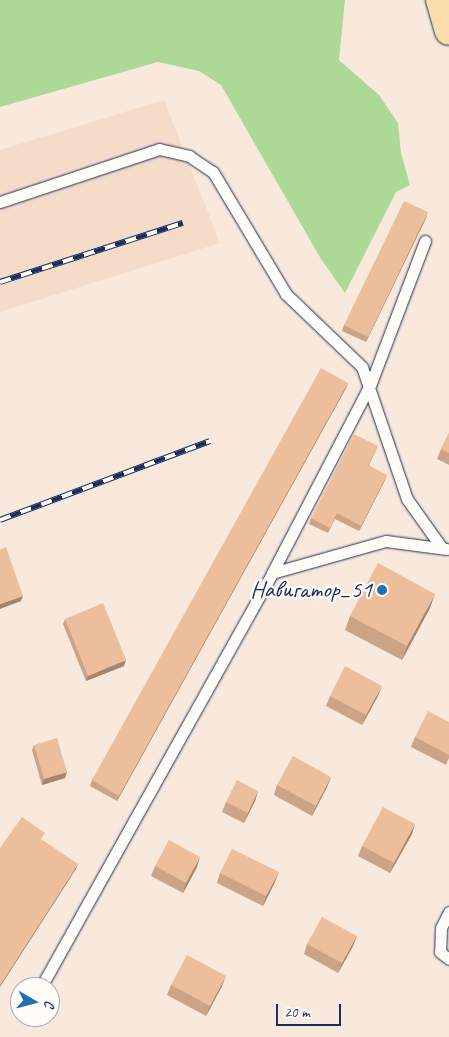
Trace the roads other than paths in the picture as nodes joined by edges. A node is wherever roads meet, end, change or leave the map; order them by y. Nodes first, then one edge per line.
1 (440, 0) edge
2 (449, 31) edge
3 (0, 202) edge
4 (425, 241) dead end
5 (370, 383) junction
6 (445, 549) edge
7 (272, 573) junction
8 (449, 912) edge
9 (449, 958) edge
10 (47, 977) edge

1 - 2 main road
3 - 5 lane
4 - 5 lane
5 - 6 lane
5 - 7 lane
6 - 7 lane
7 - 10 lane
8 - 9 lane

